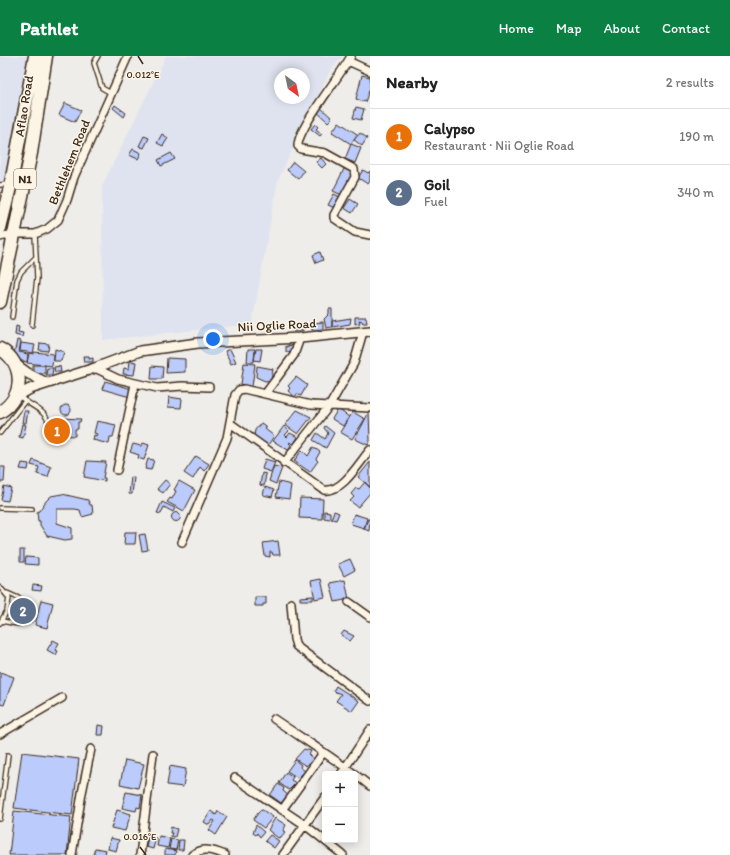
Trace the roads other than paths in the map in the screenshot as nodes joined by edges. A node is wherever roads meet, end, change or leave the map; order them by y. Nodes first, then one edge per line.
1 (35, 56) edge
2 (46, 56) edge
3 (98, 56) edge
4 (128, 56) edge
5 (349, 59) edge
6 (370, 71) edge
7 (111, 93) junction
8 (6, 184) edge
9 (0, 228) edge
10 (13, 234) junction
11 (35, 234) junction
12 (370, 234) edge
13 (0, 237) edge
14 (36, 257) junction
15 (0, 302) edge
16 (12, 317) dead end
17 (32, 325) dead end
18 (366, 332) edge
19 (300, 338) junction
20 (1, 348) edge
21 (16, 364) junction
22 (95, 368) junction
23 (47, 383) junction
24 (135, 384) junction
25 (209, 387) dead end
26 (265, 394) junction
27 (19, 398) junction
28 (330, 405) junction
29 (370, 408) edge
30 (0, 412) edge
31 (230, 423) junction
32 (50, 429) dead end
33 (0, 433) edge
34 (370, 450) edge
35 (284, 463) junction
36 (117, 470) dead end
37 (0, 508) edge
38 (32, 509) dead end
39 (182, 542) dead end
40 (0, 587) edge
41 (7, 593) junction
42 (349, 602) dead end
43 (291, 603) dead end
44 (370, 617) edge
45 (1, 622) edge
46 (62, 698) dead end
47 (370, 701) edge
48 (274, 719) dead end
49 (370, 730) edge
50 (0, 734) edge
51 (91, 749) dead end
52 (323, 753) junction
53 (153, 754) dead end
54 (8, 755) dead end
55 (346, 767) junction
56 (343, 771) edge
57 (235, 778) dead end
58 (370, 786) edge
59 (322, 800) edge
60 (282, 810) junction
61 (0, 819) edge
62 (305, 825) junction
63 (72, 855) edge
64 (140, 855) edge
65 (192, 855) edge
66 (225, 855) edge
67 (283, 855) edge
68 (343, 855) edge

1 - 8 highway, Aflao Road / N1
2 - 10 highway, Aflao Road / N1
3 - 7 lane
4 - 7 street, Bethlehem Road
5 - 6 street
5 - 12 street
7 - 11 street, Bethlehem Road
8 - 9 highway, Aflao Road / N1
10 - 11 street, Bethlehem Road
10 - 13 street, Bethlehem Road
10 - 15 highway, Aflao Road / N1
11 - 14 lane
14 - 16 lane
14 - 17 lane
18 - 19 street, Nii Oglie Road
18 - 28 street
19 - 22 street, Nii Oglie Road
19 - 26 street
20 - 21 highway
21 - 23 street
21 - 27 highway
22 - 23 street, Nii Oglie Road
22 - 24 street
23 - 27 street, Nii Oglie Road
24 - 25 street
24 - 36 street
26 - 28 street
26 - 31 street
27 - 30 highway
27 - 32 lane
27 - 33 lane
28 - 29 street
28 - 35 street
31 - 35 street
31 - 39 street
34 - 35 street
37 - 38 lane
40 - 41 lane
41 - 45 lane
41 - 45 lane
42 - 44 street
43 - 47 street
46 - 50 street
48 - 52 street
49 - 55 street
51 - 63 street
52 - 55 street
52 - 60 street
53 - 64 street
54 - 61 lane
55 - 56 street
55 - 58 street
57 - 60 street
59 - 62 street
60 - 62 street
62 - 67 street
62 - 68 street
65 - 66 street

